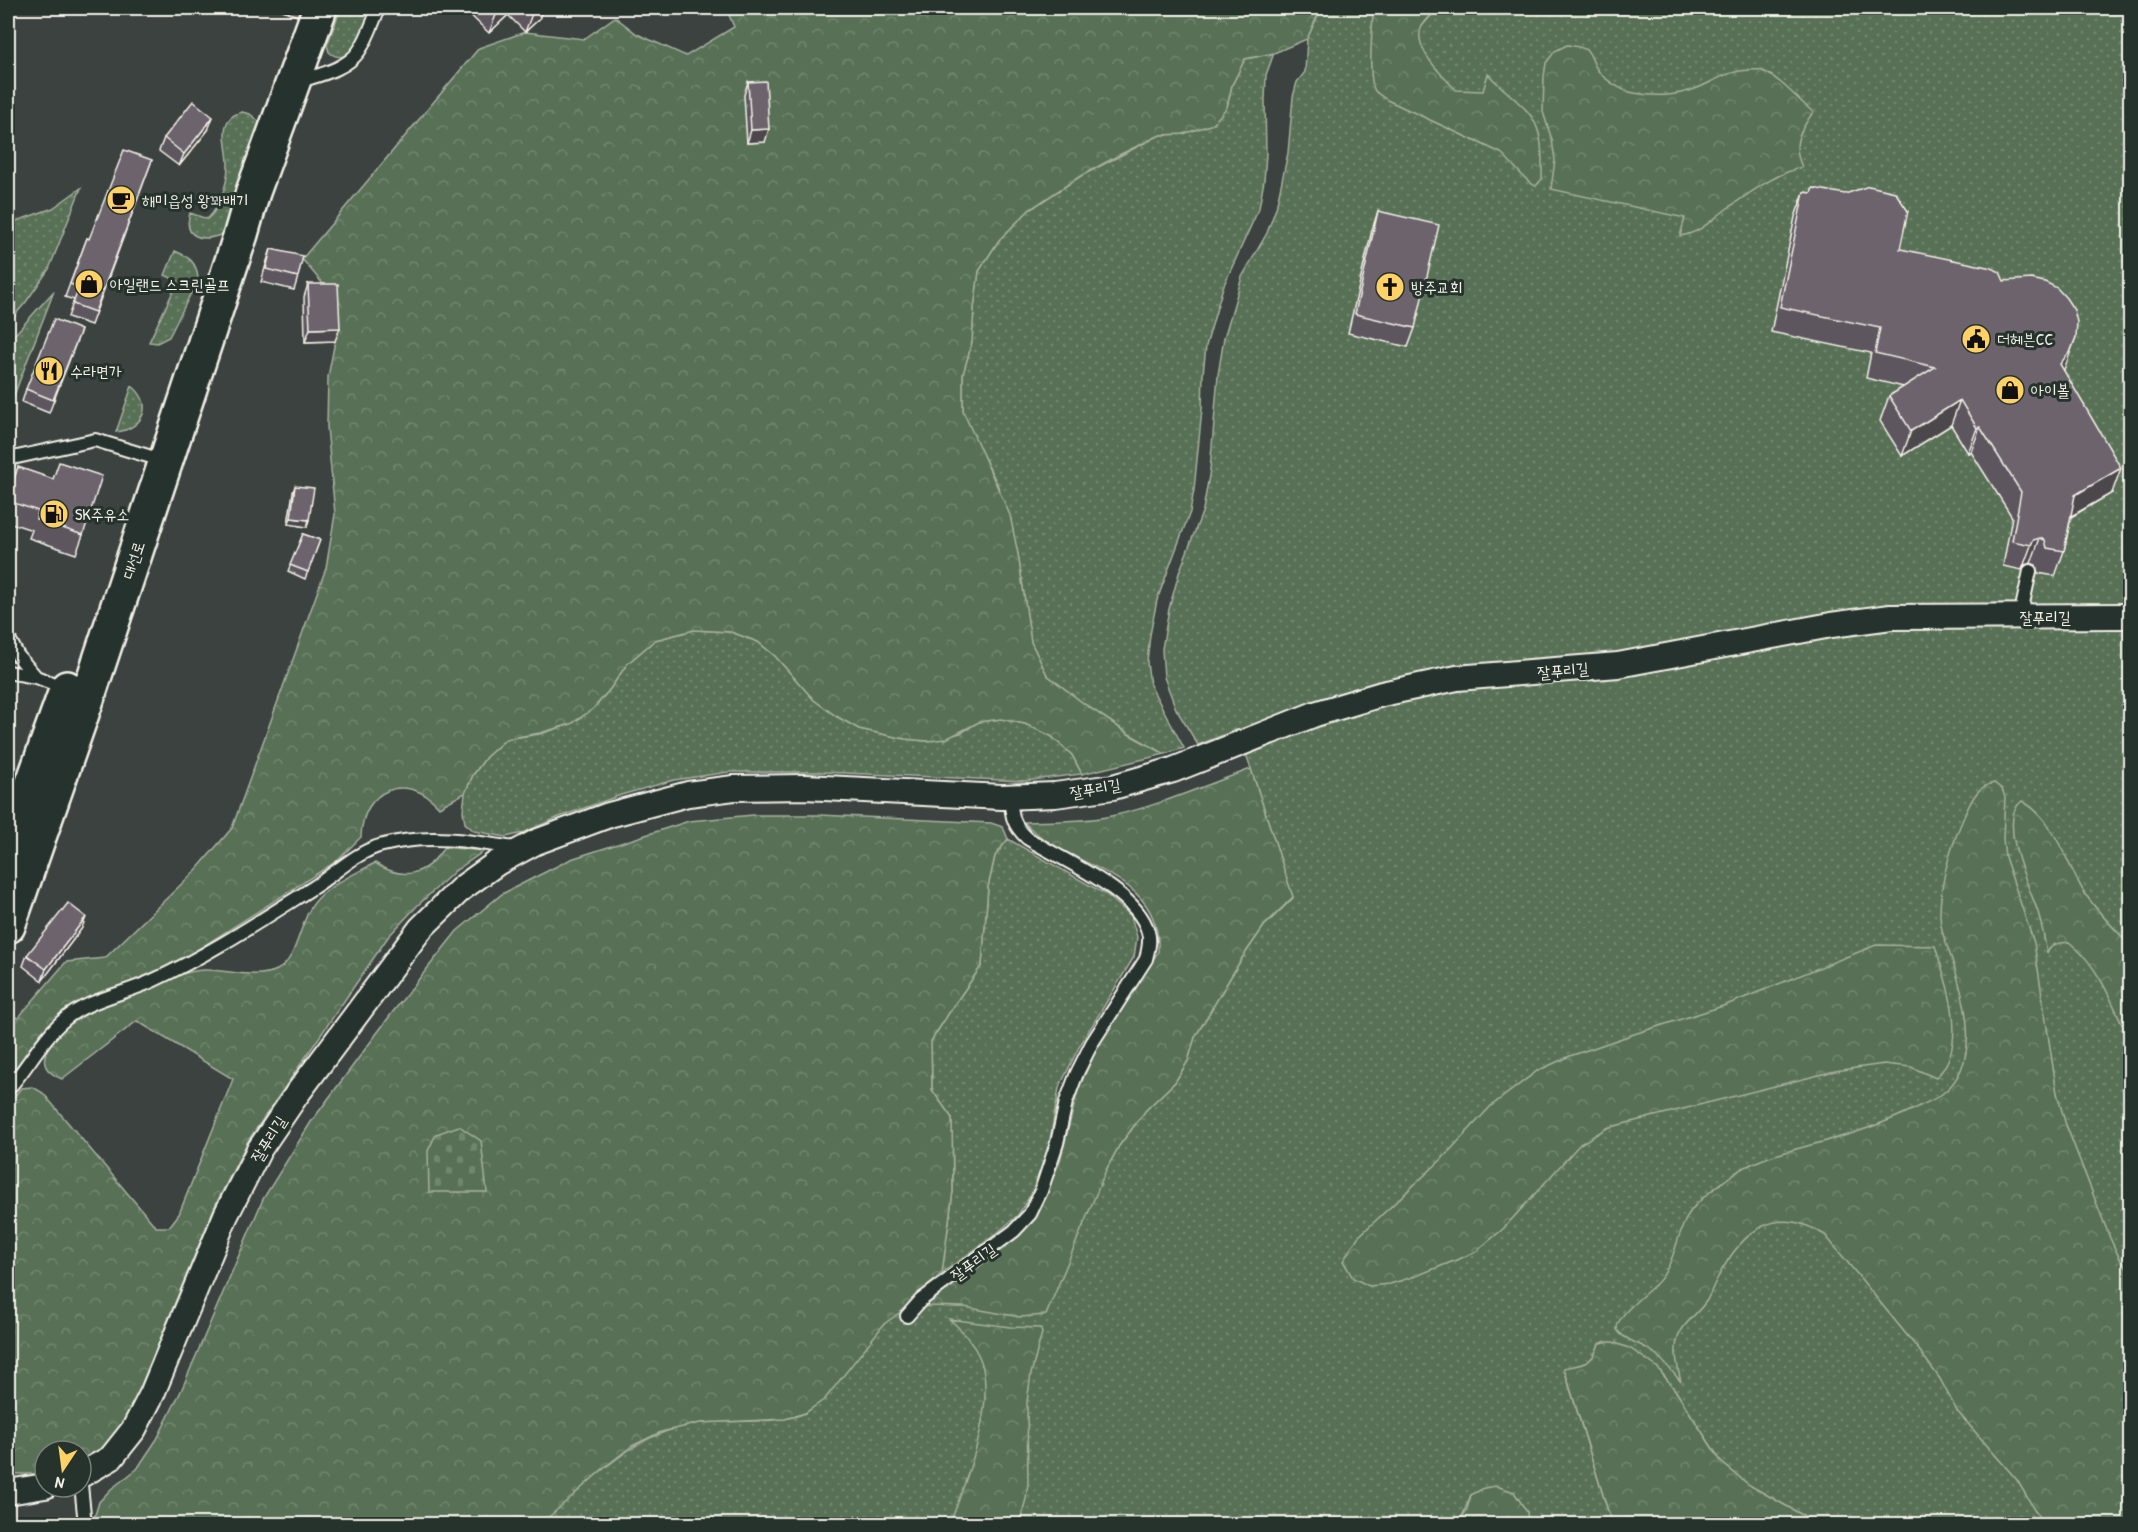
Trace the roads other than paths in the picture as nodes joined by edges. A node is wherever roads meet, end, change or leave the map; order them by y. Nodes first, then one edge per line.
1 (320, 8) edge
2 (379, 8) edge
3 (293, 83) junction
4 (253, 192) junction
5 (148, 456) junction
6 (8, 459) edge
7 (2030, 572) dead end
8 (2020, 616) junction
9 (2130, 616) edge
10 (8, 637) edge
11 (8, 672) edge
12 (36, 678) junction
13 (67, 688) junction
14 (1010, 797) junction
15 (523, 849) junction
16 (8, 852) edge
17 (8, 926) edge
18 (8, 1089) edge
19 (907, 1316) dead end
20 (93, 1468) edge
21 (33, 1488) edge
22 (8, 1492) edge
23 (82, 1499) edge
24 (85, 1524) edge

1 - 3 street, 대선로
2 - 3 lane
3 - 4 street, 대선로
4 - 5 street, 대선로
4 - 17 street, 대선로
5 - 6 lane
5 - 13 street, 대선로
7 - 8 lane
8 - 9 street, 잘푸리길
8 - 14 street, 잘푸리길
10 - 12 lane
11 - 12 lane
12 - 13 lane
13 - 16 street, 대선로
14 - 15 street, 잘푸리길
14 - 19 lane, 잘푸리길
15 - 18 lane
15 - 20 street, 잘푸리길
21 - 22 street
23 - 24 lane

